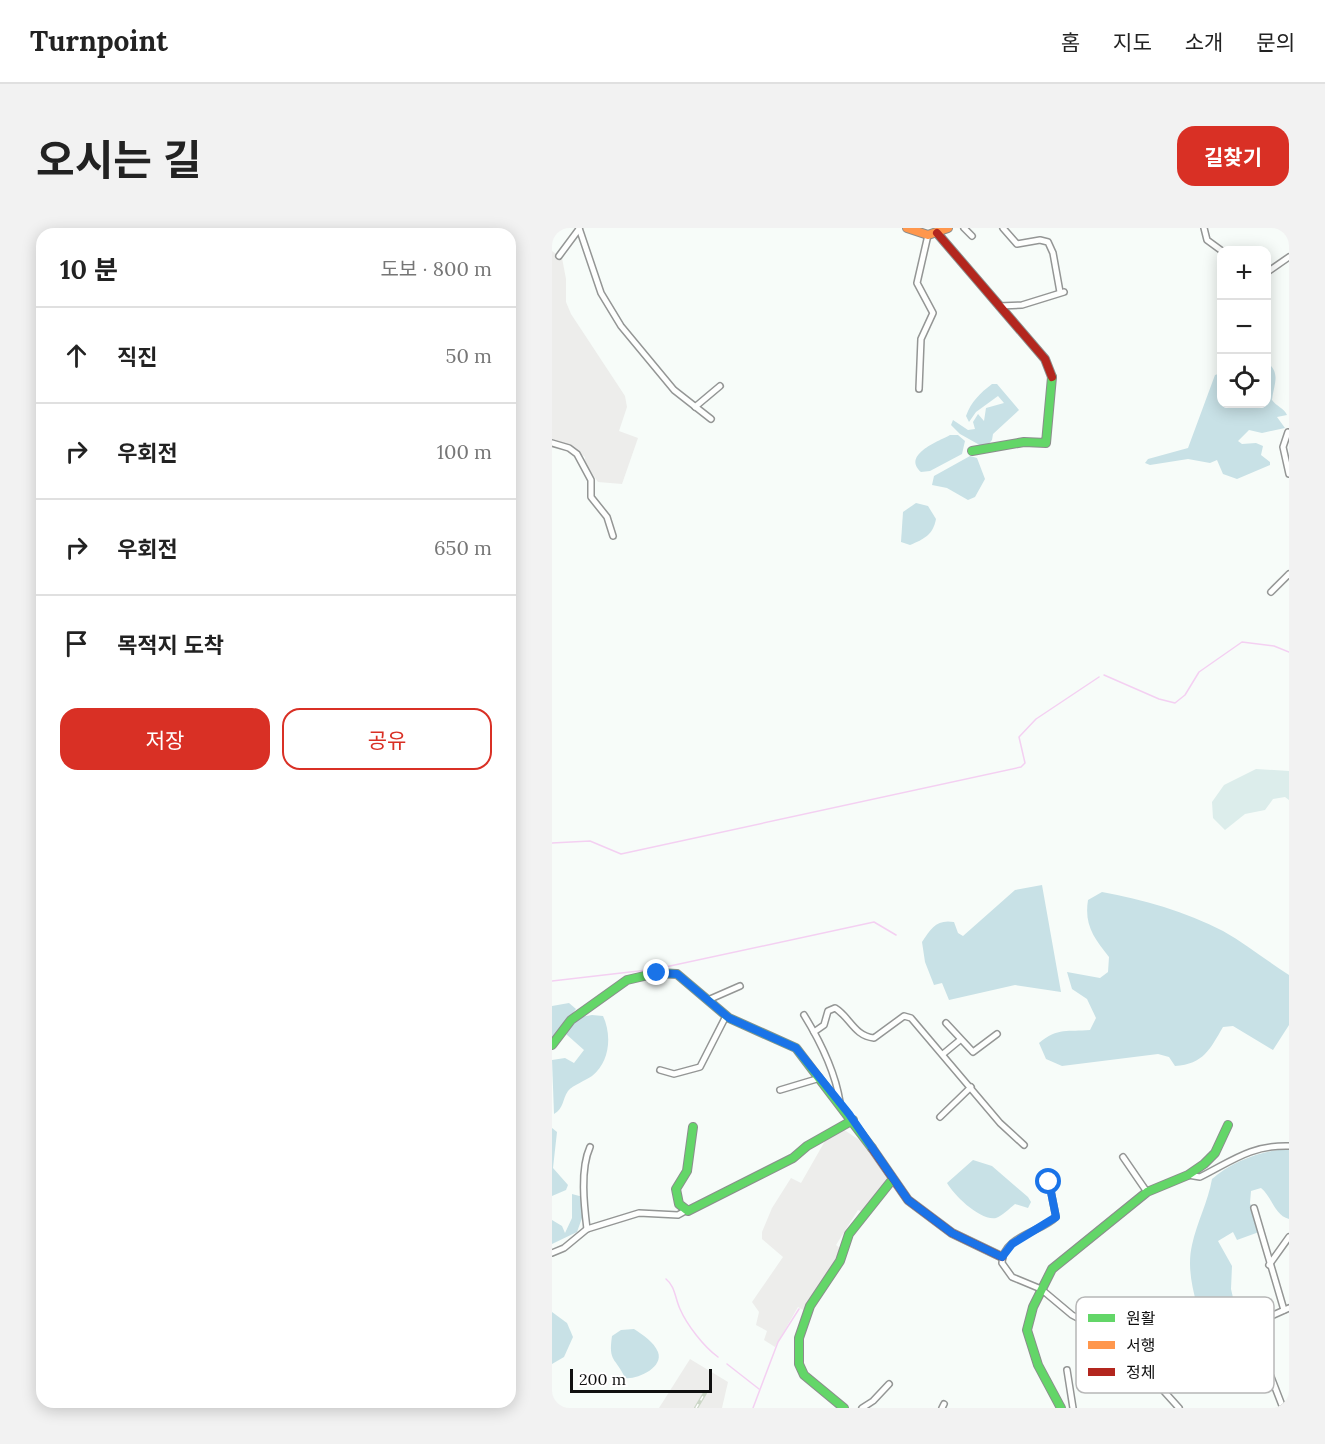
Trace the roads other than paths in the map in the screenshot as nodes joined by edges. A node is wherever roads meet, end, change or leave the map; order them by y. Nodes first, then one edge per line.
1 (907, 228) edge
2 (948, 228) edge
3 (964, 228) edge
4 (1003, 228) edge
5 (1204, 228) edge
6 (579, 229) edge
7 (937, 233) junction
8 (928, 235) junction
9 (972, 236) dead end
10 (1217, 248) edge
11 (560, 256) dead end
12 (1289, 257) edge
13 (1271, 270) edge
14 (999, 306) junction
15 (720, 387) dead end
16 (919, 389) dead end
17 (695, 407) junction
18 (711, 419) dead end
19 (1288, 432) edge
20 (552, 443) edge
21 (972, 451) dead end
22 (1289, 474) edge
23 (613, 536) dead end
24 (1289, 574) edge
25 (1271, 592) dead end
26 (740, 987) dead end
27 (708, 1000) junction
28 (804, 1015) dead end
29 (726, 1016) junction
30 (946, 1023) dead end
31 (814, 1032) junction
32 (997, 1034) dead end
33 (960, 1040) junction
34 (552, 1045) edge
35 (943, 1054) junction
36 (660, 1070) dead end
37 (820, 1078) junction
38 (971, 1087) junction
39 (780, 1090) dead end
40 (840, 1103) junction
41 (940, 1117) dead end
42 (853, 1120) junction
43 (1228, 1125) dead end
44 (693, 1127) dead end
45 (1024, 1145) dead end
46 (1289, 1146) edge
47 (590, 1147) dead end
48 (1123, 1157) dead end
49 (1188, 1175) junction
50 (892, 1180) junction
51 (1049, 1182) dead end
52 (1147, 1192) junction
53 (1254, 1208) dead end
54 (687, 1210) junction
55 (587, 1229) junction
56 (1289, 1237) edge
57 (552, 1253) edge
58 (1002, 1257) junction
59 (1269, 1265) junction
60 (1041, 1289) junction
61 (1287, 1309) edge
62 (1076, 1318) edge
63 (1067, 1370) dead end
64 (888, 1384) dead end
65 (1274, 1386) edge
66 (1166, 1393) edge
67 (844, 1408) edge
68 (862, 1408) edge
69 (1061, 1408) edge
70 (1073, 1408) edge
71 (1179, 1408) edge
72 (1283, 1408) edge

1 - 8 street
2 - 7 street
3 - 9 street
4 - 14 street
5 - 10 street
6 - 11 street
6 - 17 street
7 - 8 street
7 - 14 street
8 - 16 street
12 - 13 street
14 - 21 street
15 - 17 street
17 - 18 street
19 - 22 street
20 - 23 street
24 - 25 street
26 - 27 street
27 - 29 street
27 - 34 street
28 - 31 street
29 - 36 street
29 - 37 street
30 - 33 street
31 - 35 street
31 - 40 street
32 - 33 street
33 - 35 street
35 - 38 street
37 - 39 street
37 - 40 street
38 - 41 street
38 - 45 street
40 - 42 street
42 - 50 street
42 - 54 street
43 - 49 street
44 - 54 street
46 - 49 street
47 - 55 street
48 - 52 street
49 - 52 street
50 - 58 street
50 - 67 street
51 - 58 street
52 - 60 street
53 - 59 street
54 - 55 street
55 - 57 street
56 - 59 street
58 - 60 street
59 - 61 street
60 - 62 street
60 - 69 street
63 - 70 street
64 - 68 street
65 - 72 street
66 - 71 street

